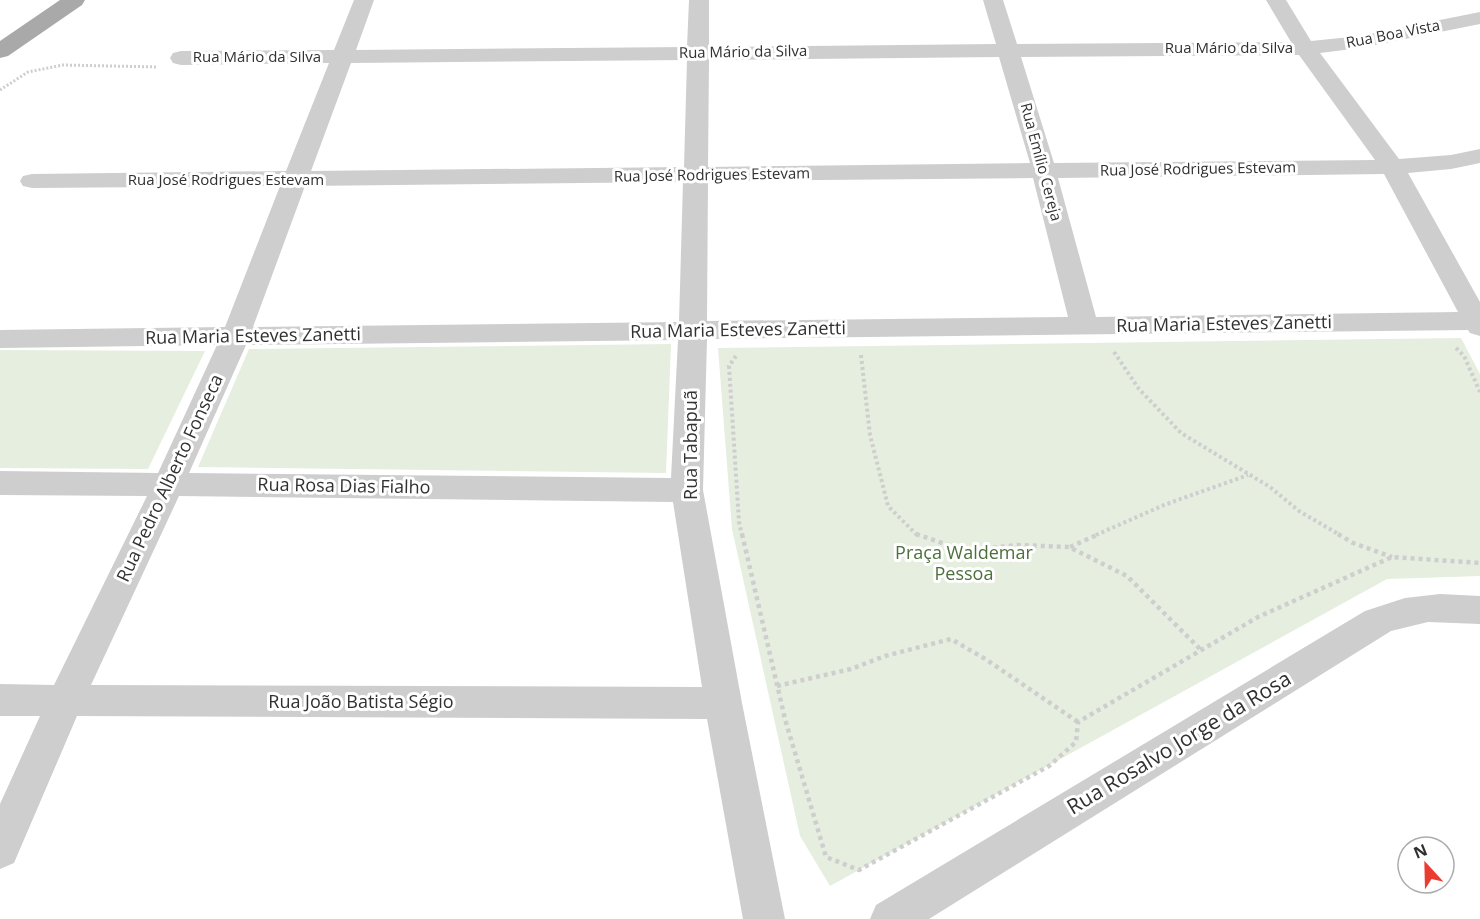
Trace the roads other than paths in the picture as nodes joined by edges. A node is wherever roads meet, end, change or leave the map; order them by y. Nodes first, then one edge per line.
1 (74, 0) edge
2 (364, 0) edge
3 (699, 0) edge
4 (993, 0) edge
5 (1276, 0) edge
6 (1480, 18) edge
7 (1305, 48) junction
8 (1010, 49) junction
9 (0, 51) edge
10 (698, 53) junction
11 (343, 56) junction
12 (182, 58) road end
13 (1480, 156) edge
14 (1392, 168) junction
15 (1044, 171) junction
16 (696, 176) junction
17 (296, 179) junction
18 (32, 181) dead end
19 (1478, 324) edge
20 (1084, 326) junction
21 (693, 331) junction
22 (235, 337) junction
23 (0, 339) edge
24 (0, 483) edge
25 (168, 485) junction
26 (687, 490) junction
27 (1480, 610) edge
28 (0, 700) edge
29 (65, 701) junction
30 (723, 703) junction
31 (0, 850) edge
32 (764, 919) edge
33 (891, 919) edge

1 - 9 main road
2 - 11 street, Rua Pedro Alberto Fonseca
3 - 10 street, Rua Tabapuã
4 - 8 street, Rua Emílio Cereja
5 - 7 street
6 - 7 street, Rua Boa Vista
7 - 8 street, Rua Mário da Silva
7 - 14 street
8 - 10 street, Rua Mário da Silva
8 - 15 street, Rua Emílio Cereja
10 - 11 street, Rua Mário da Silva
10 - 16 street, Rua Tabapuã
11 - 12 street, Rua Mário da Silva
11 - 17 street, Rua Pedro Alberto Fonseca
13 - 14 street, Rua José Rodrigues Estevam
14 - 15 street, Rua José Rodrigues Estevam
14 - 19 street
15 - 16 street, Rua José Rodrigues Estevam
15 - 20 street, Rua Emílio Cereja
16 - 17 street, Rua José Rodrigues Estevam
16 - 21 street, Rua Tabapuã
17 - 18 street, Rua José Rodrigues Estevam
17 - 22 street, Rua Pedro Alberto Fonseca
19 - 20 street, Rua Maria Esteves Zanetti
20 - 21 street, Rua Maria Esteves Zanetti
21 - 22 street, Rua Maria Esteves Zanetti
21 - 26 street, Rua Tabapuã
22 - 23 street, Rua Maria Esteves Zanetti
22 - 25 street, Rua Pedro Alberto Fonseca
24 - 25 street, Rua Rosa Dias Fialho
25 - 26 street, Rua Rosa Dias Fialho
25 - 29 street, Rua Pedro Alberto Fonseca
26 - 30 street, Rua Tabapuã
27 - 33 street, Rua Rosalvo Jorge da Rosa
28 - 29 street, Rua João Batista Ségio
29 - 30 street, Rua João Batista Ségio
29 - 31 street, Rua Pedro Alberto Fonseca
30 - 32 street, Rua Tabapuã

